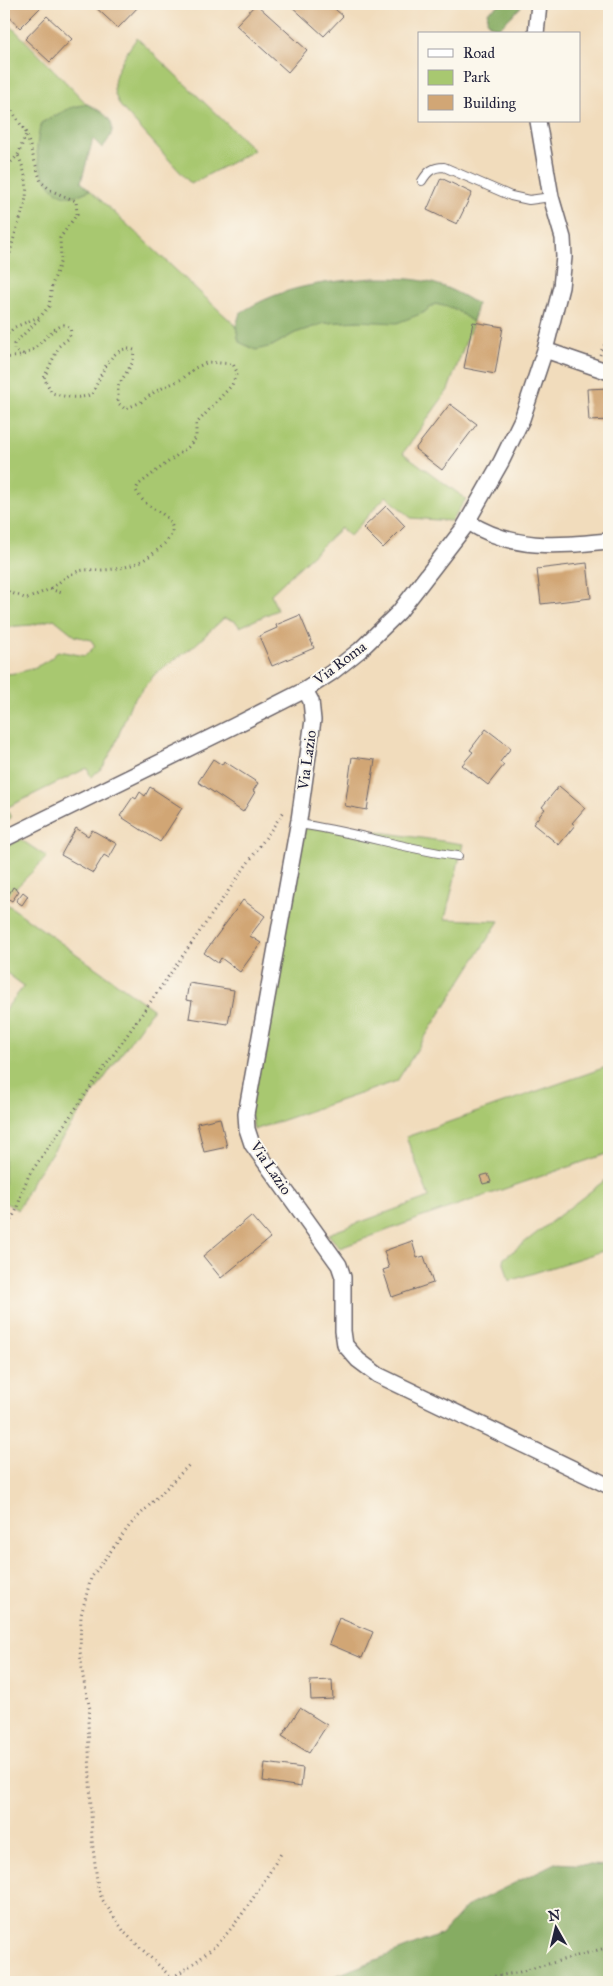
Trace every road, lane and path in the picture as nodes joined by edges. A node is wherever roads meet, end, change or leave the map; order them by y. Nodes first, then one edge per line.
1 (538, 4) edge
2 (536, 32) edge
3 (4, 98) edge
4 (538, 122) edge
5 (26, 133) junction
6 (18, 155) junction
7 (4, 169) edge
8 (422, 181) dead end
9 (551, 197) junction
10 (4, 267) edge
11 (41, 316) junction
12 (4, 337) edge
13 (545, 350) junction
14 (24, 355) junction
15 (4, 358) edge
16 (609, 372) edge
17 (468, 522) junction
18 (609, 541) edge
19 (50, 589) junction
20 (4, 590) edge
21 (62, 593) dead end
22 (305, 690) junction
23 (288, 805) dead end
24 (298, 824) junction
25 (4, 839) edge
26 (458, 856) dead end
27 (4, 1233) edge
28 (190, 1464) dead end
29 (609, 1486) edge
30 (282, 1852) dead end
31 (609, 1947) edge
32 (172, 1978) junction
33 (167, 1982) edge
34 (191, 1982) edge
35 (455, 1982) edge

1 - 2 street
3 - 5 path
4 - 9 street, Via Roma
5 - 6 path
5 - 11 path
6 - 7 path
6 - 10 path
8 - 9 lane
9 - 13 street, Via Roma
11 - 12 path
11 - 14 path
13 - 16 street
13 - 17 street, Via Roma
14 - 15 path
14 - 19 path
17 - 18 street
17 - 22 street, Via Roma
19 - 20 path
19 - 21 path
22 - 24 street, Via Lazio
22 - 25 street, Via Roma
23 - 27 path
24 - 26 lane
24 - 29 street, Via Lazio
28 - 32 path
30 - 32 path
31 - 35 path
32 - 33 path
32 - 34 path

